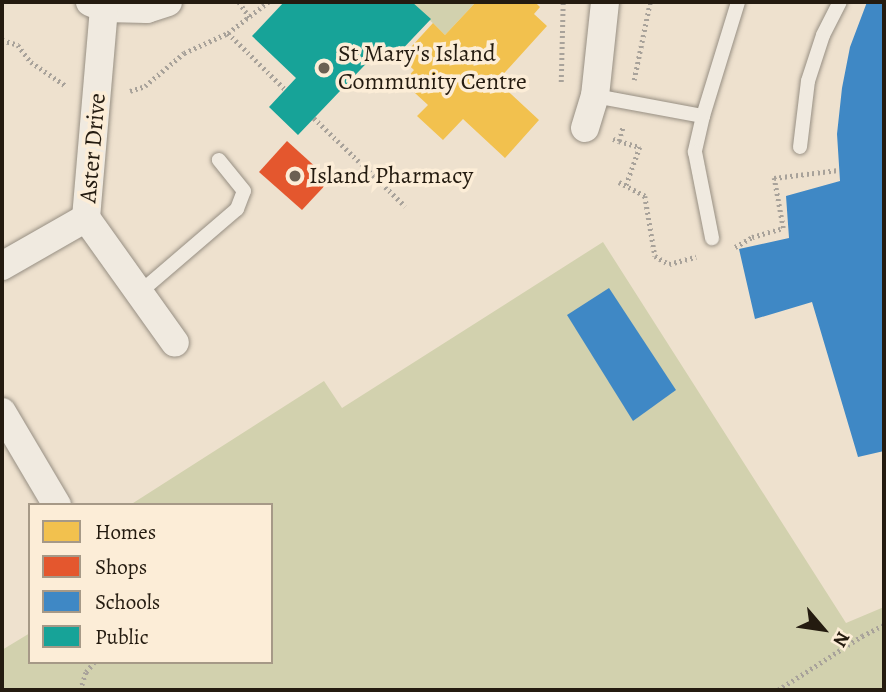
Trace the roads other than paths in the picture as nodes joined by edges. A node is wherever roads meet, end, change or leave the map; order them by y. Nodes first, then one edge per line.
1 (168, 2) edge
2 (605, 2) edge
3 (738, 2) edge
4 (840, 2) edge
5 (97, 5) edge
6 (595, 96) junction
7 (703, 116) junction
8 (585, 128) dead end
9 (800, 147) dead end
10 (219, 160) dead end
11 (86, 218) junction
12 (712, 238) dead end
13 (2, 266) edge
14 (139, 293) junction
15 (175, 343) dead end
16 (2, 412) edge
17 (56, 503) edge

1 - 5 street
2 - 6 street
3 - 7 lane
4 - 9 lane
5 - 11 street, Aster Drive
6 - 7 lane
6 - 8 street
7 - 12 lane
10 - 14 lane
11 - 13 street
11 - 14 street, Aster Drive
14 - 15 street, Aster Drive
16 - 17 street

